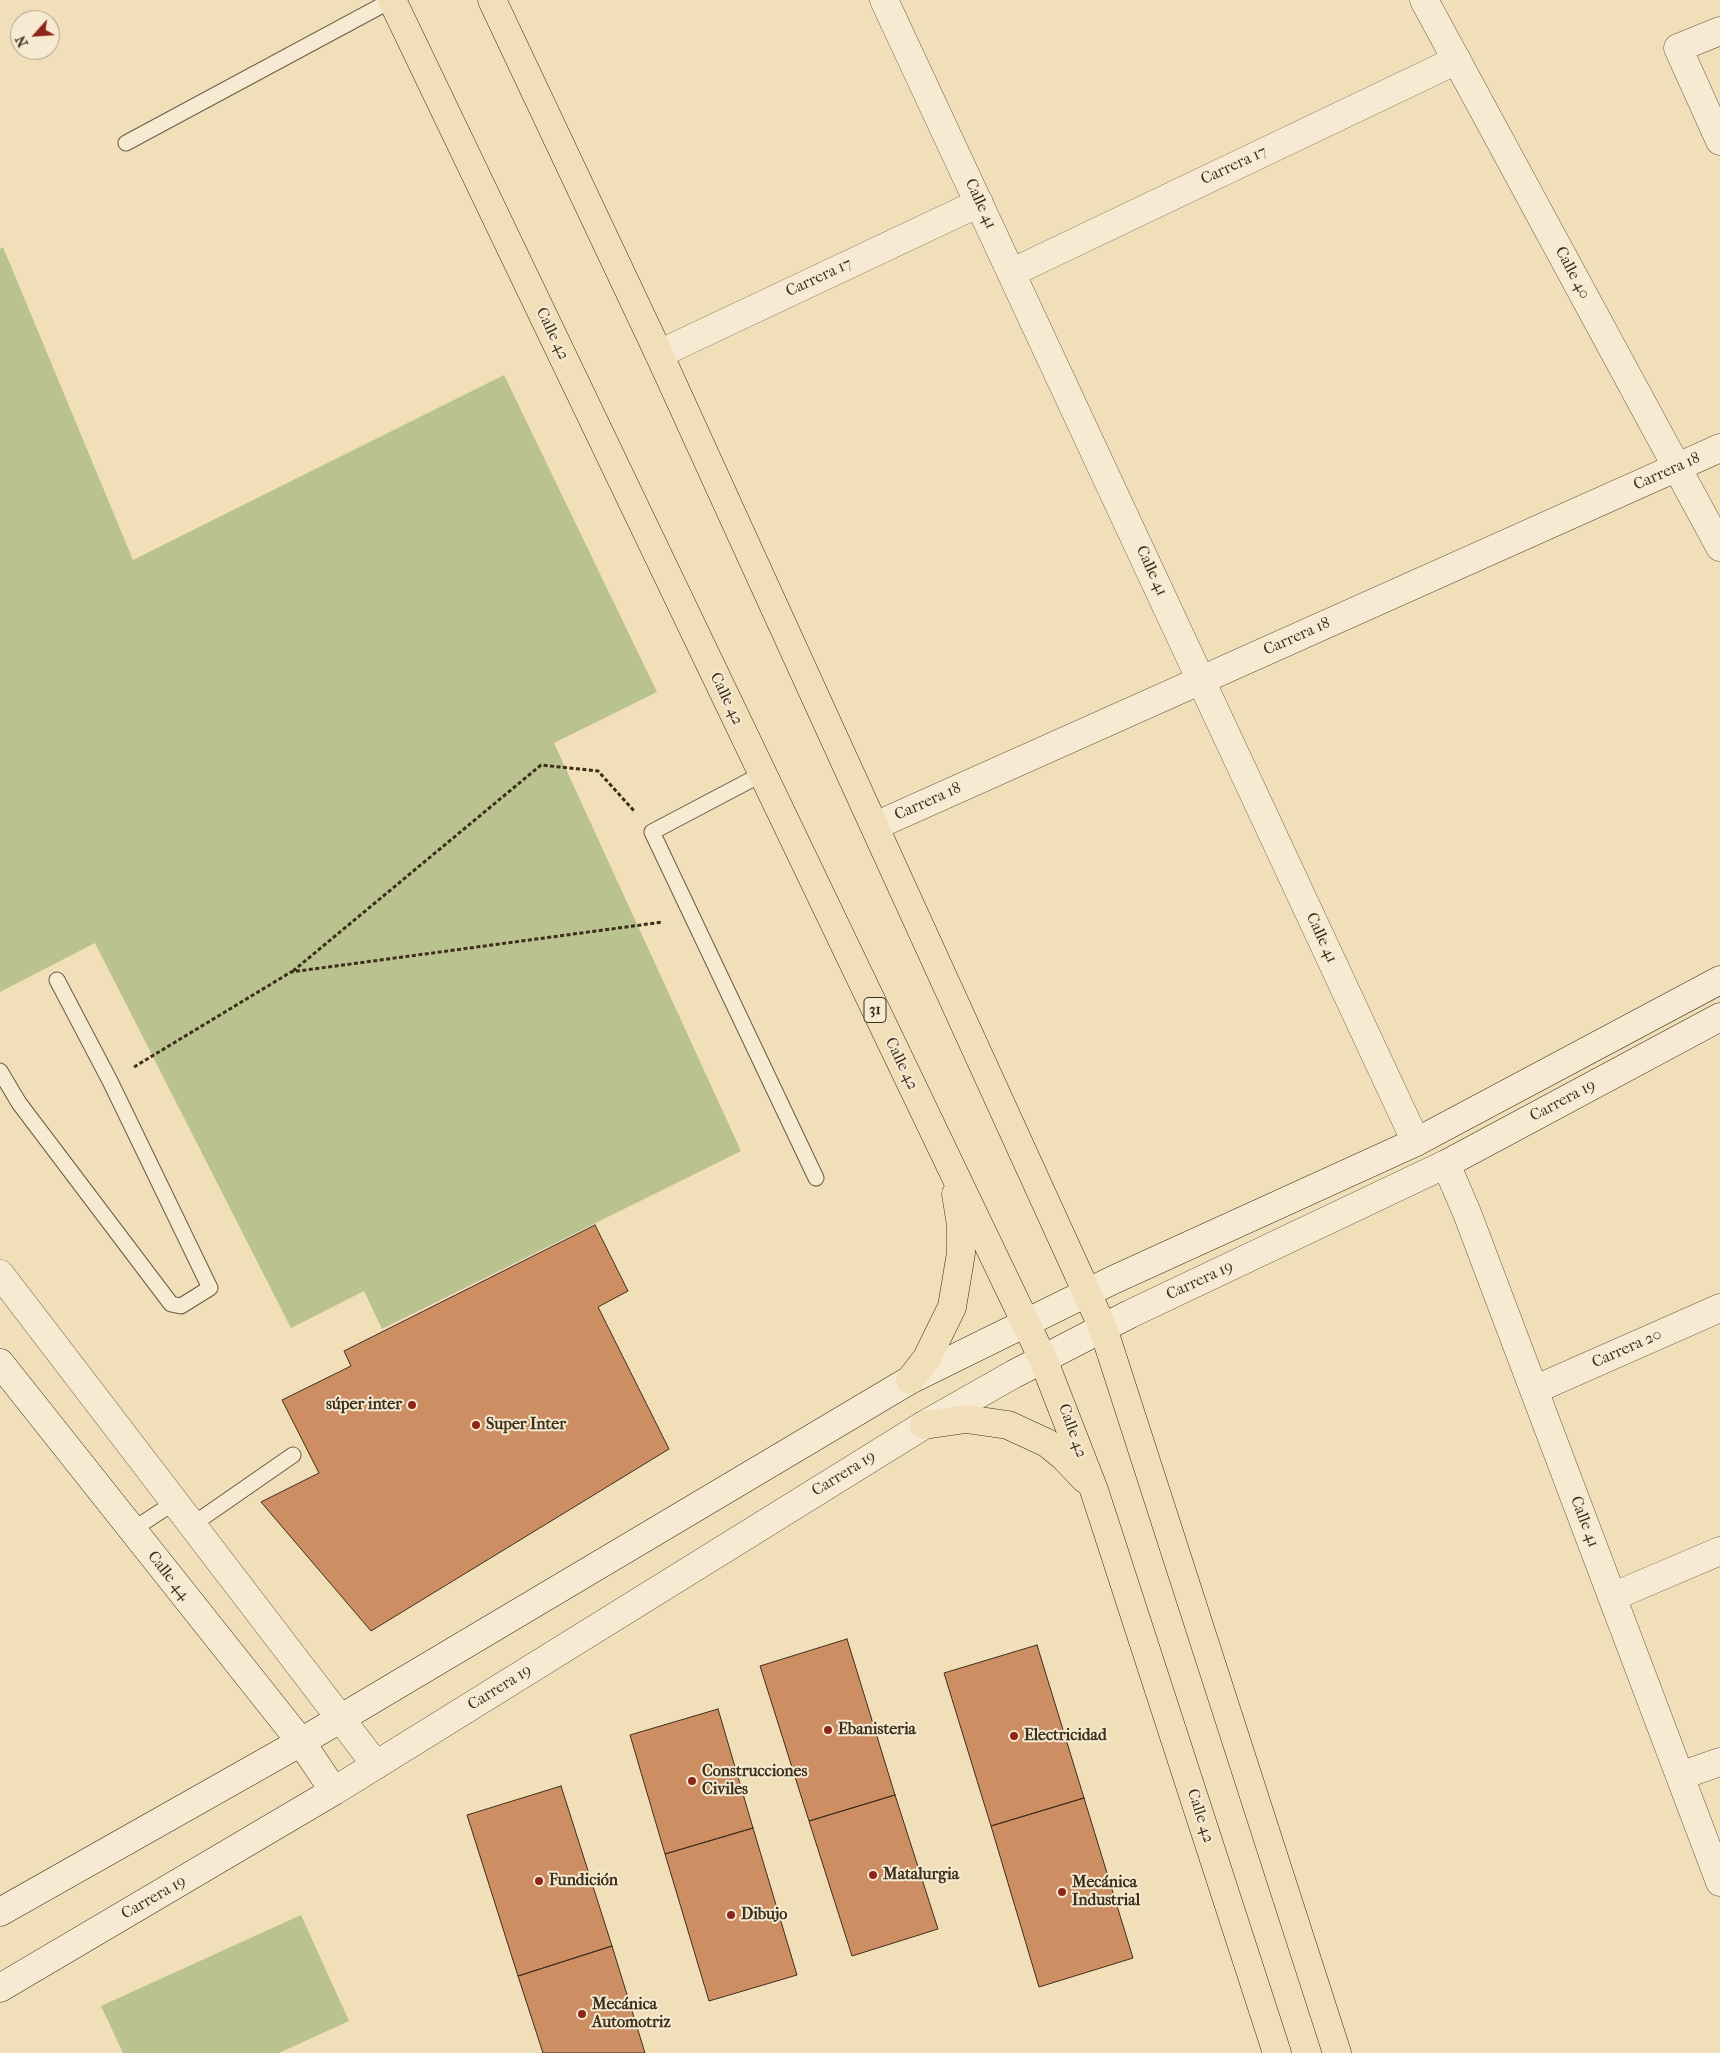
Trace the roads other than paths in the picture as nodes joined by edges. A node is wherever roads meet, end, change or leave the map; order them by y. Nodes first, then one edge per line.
1 (392, 0) edge
2 (492, 0) edge
3 (884, 0) edge
4 (1424, 0) edge
5 (1720, 31) edge
6 (1457, 60) junction
7 (1720, 141) edge
8 (126, 143) dead end
9 (979, 203) junction
10 (1011, 273) junction
11 (659, 354) junction
12 (1720, 448) edge
13 (1677, 468) junction
14 (1720, 547) edge
15 (1201, 680) junction
16 (762, 774) junction
17 (875, 826) junction
18 (56, 980) dead end
19 (1720, 980) edge
20 (1720, 1017) edge
21 (0, 1071) edge
22 (1416, 1142) junction
23 (949, 1164) junction
24 (1446, 1164) junction
25 (816, 1178) dead end
26 (0, 1274) edge
27 (1088, 1293) junction
28 (1720, 1308) edge
29 (1027, 1323) junction
30 (1103, 1328) junction
31 (1043, 1359) junction
32 (0, 1363) edge
33 (910, 1380) junction
34 (1534, 1390) junction
35 (924, 1425) junction
36 (293, 1455) dead end
37 (1094, 1490) junction
38 (175, 1502) junction
39 (192, 1525) junction
40 (132, 1530) junction
41 (1720, 1551) edge
42 (1612, 1598) junction
43 (340, 1718) junction
44 (301, 1742) junction
45 (1720, 1762) edge
46 (376, 1765) junction
47 (1680, 1776) junction
48 (334, 1791) junction
49 (1720, 1882) edge
50 (0, 1912) edge
51 (0, 1988) edge
52 (1277, 2053) edge
53 (1337, 2053) edge

1 - 8 lane
1 - 16 main road, Calle 42 / 31
2 - 11 main road
3 - 9 street, Calle 41
4 - 6 street, Calle 40
5 - 7 street
6 - 10 street, Carrera 17
6 - 13 street, Calle 40
9 - 10 street, Calle 41
9 - 11 street, Carrera 17
10 - 15 street, Calle 41
11 - 17 main road
12 - 13 street, Carrera 18
13 - 14 street, Calle 40
13 - 15 street, Carrera 18
15 - 17 street, Carrera 18
15 - 22 street, Calle 41
16 - 23 main road, Calle 42 / 31
16 - 25 lane
17 - 27 main road
18 - 21 lane
19 - 22 street, Carrera 19
20 - 24 street, Carrera 19
22 - 27 street, Carrera 19
23 - 29 main road, Calle 42 / 31
23 - 33 main road
24 - 30 street, Carrera 19
24 - 34 street, Calle 41
26 - 38 street
27 - 29 street, Carrera 19
27 - 30 main road
28 - 34 street, Carrera 20
29 - 31 main road, Calle 42 / 31
29 - 33 street, Carrera 19
30 - 31 street, Carrera 19
30 - 53 main road
31 - 35 street, Carrera 19
31 - 37 main road, Calle 42 / 31
32 - 40 street, Calle 44
33 - 43 street, Carrera 19
34 - 42 street, Calle 41
35 - 37 main road
35 - 46 street, Carrera 19
36 - 39 lane
37 - 52 main road, Calle 42 / 31
38 - 39 street
38 - 40 lane
39 - 43 street
40 - 44 street, Calle 44
41 - 42 street
42 - 47 street, Calle 41
43 - 44 street, Carrera 19
43 - 46 street
44 - 48 street, Calle 44
44 - 50 street, Carrera 19
45 - 47 street
46 - 48 street, Carrera 19
47 - 49 street, Calle 41
48 - 51 street, Carrera 19

